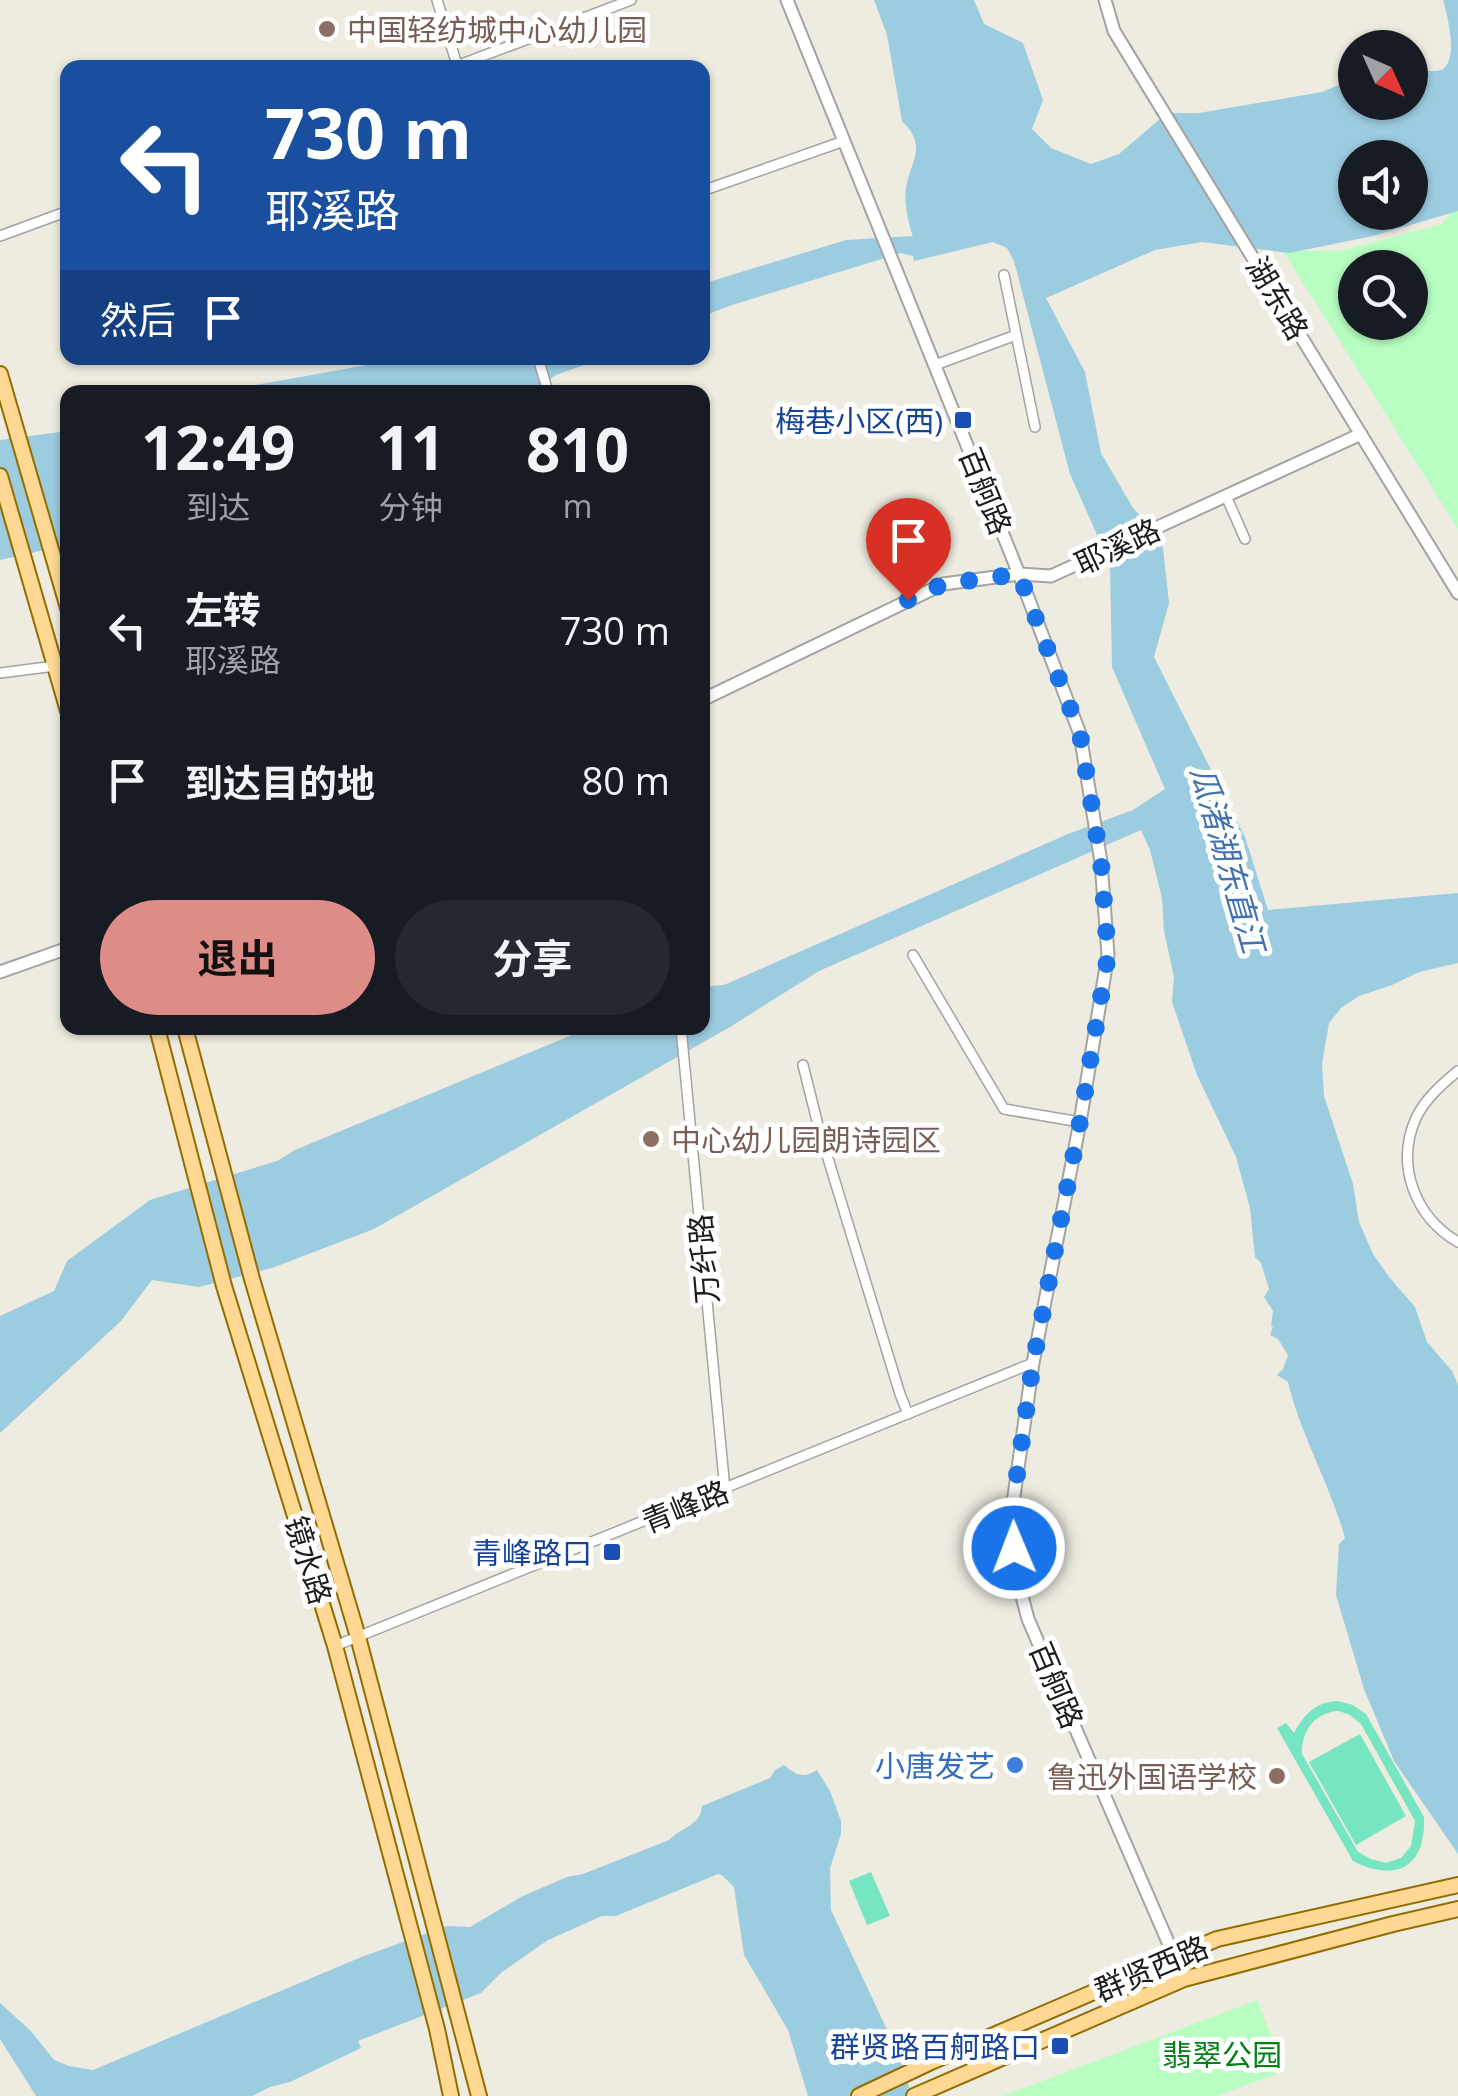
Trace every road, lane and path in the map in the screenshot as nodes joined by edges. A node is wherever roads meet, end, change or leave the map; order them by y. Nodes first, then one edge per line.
1 (437, 0) edge
2 (632, 0) edge
3 (787, 0) edge
4 (1105, 0) edge
5 (453, 60) edge
6 (473, 60) edge
7 (844, 142) junction
8 (710, 188) edge
9 (60, 213) edge
10 (0, 236) edge
11 (1004, 276) dead end
12 (1016, 335) junction
13 (935, 365) junction
14 (0, 374) edge
15 (1035, 427) dead end
16 (1361, 434) junction
17 (0, 476) edge
18 (1226, 496) junction
19 (1245, 539) dead end
20 (1019, 574) junction
21 (60, 580) edge
22 (1458, 592) edge
23 (54, 666) junction
24 (0, 674) edge
25 (60, 685) edge
26 (710, 696) edge
27 (60, 951) edge
28 (912, 955) dead end
29 (0, 972) edge
30 (158, 1035) edge
31 (188, 1035) edge
32 (682, 1035) edge
33 (803, 1065) dead end
34 (1458, 1071) edge
35 (1080, 1122) junction
36 (1458, 1242) edge
37 (1033, 1363) junction
38 (908, 1414) junction
39 (725, 1490) junction
40 (358, 1637) junction
41 (335, 1646) junction
42 (1458, 1885) edge
43 (1458, 1909) edge
44 (1174, 1958) junction
45 (1184, 1978) junction
46 (451, 2096) edge
47 (479, 2096) edge
48 (859, 2096) edge
49 (914, 2096) edge

1 - 5 street
2 - 6 street
3 - 7 street, 百舸路
4 - 16 street, 湖东路
7 - 8 street
7 - 13 street, 百舸路
9 - 10 street
11 - 12 street
12 - 13 street
12 - 15 street
13 - 20 street, 百舸路
14 - 21 main road
16 - 18 street, 耶溪路
16 - 22 street, 湖东路
17 - 23 main road
18 - 19 street
18 - 20 street, 耶溪路
20 - 26 street, 耶溪路
20 - 35 street, 百舸路
23 - 24 street
23 - 25 main road
27 - 29 street
28 - 35 street
30 - 41 main road, 镜水路
31 - 40 main road, 镜水路
32 - 39 street, 万纤路
33 - 38 street
34 - 36 street
35 - 37 street, 百舸路
37 - 38 street, 青峰路
37 - 44 street, 百舸路
38 - 39 street, 青峰路
39 - 40 street, 青峰路
40 - 41 street, 青峰路
40 - 47 main road, 镜水路
41 - 46 main road, 镜水路
42 - 44 main road, 群贤西路
43 - 45 main road, 群贤西路
44 - 45 street, 百舸路
44 - 48 main road, 群贤西路
45 - 49 main road, 群贤西路

